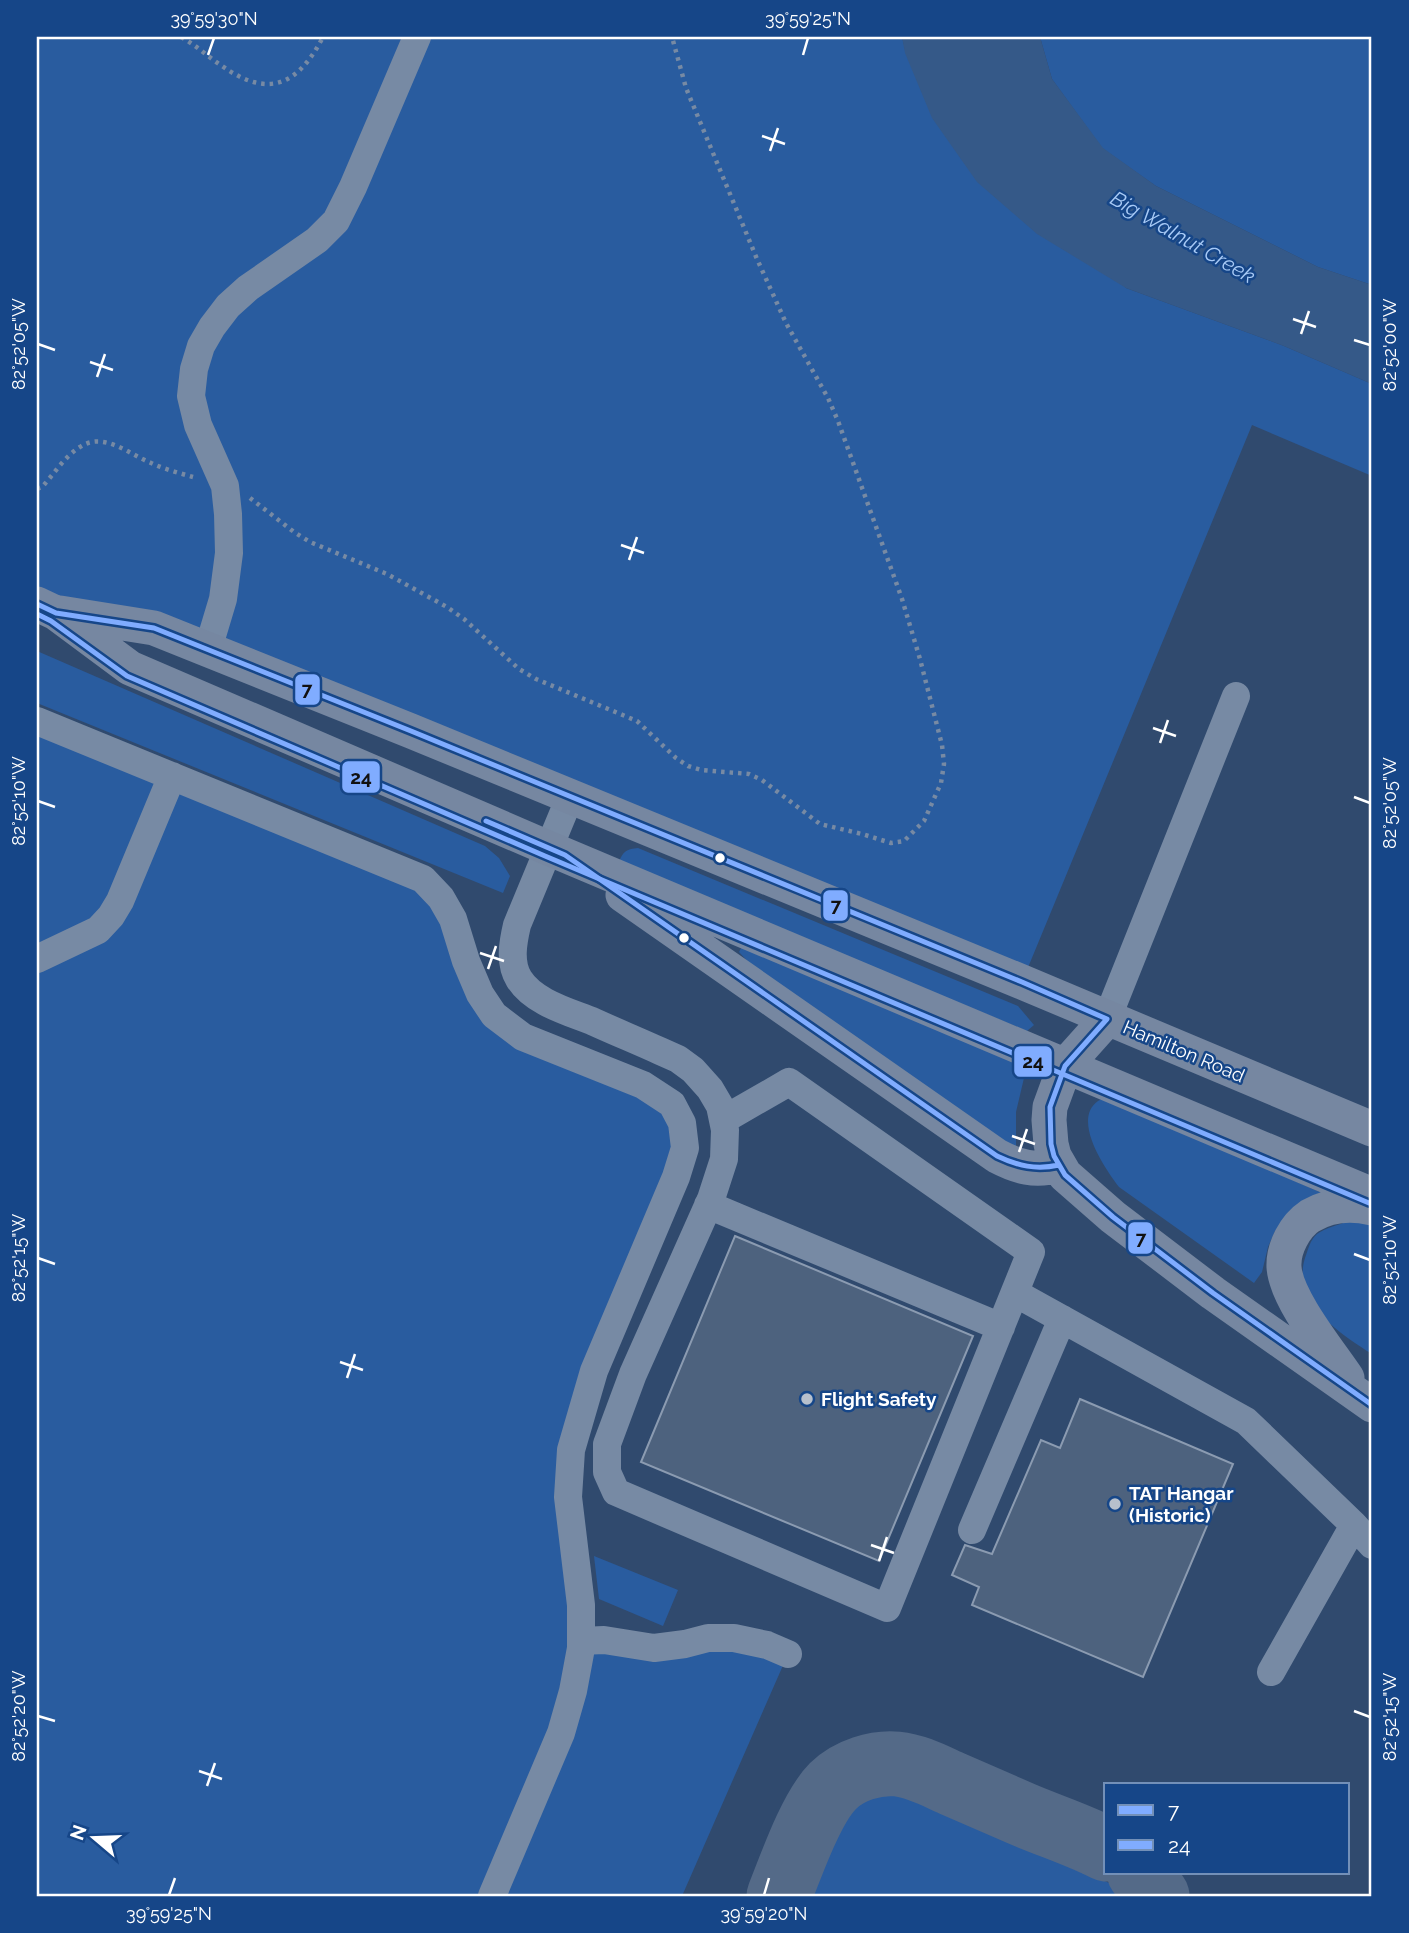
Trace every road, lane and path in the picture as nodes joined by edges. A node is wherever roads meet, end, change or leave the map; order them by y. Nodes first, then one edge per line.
1 (181, 37) edge
2 (323, 37) edge
3 (417, 37) edge
4 (672, 37) edge
5 (225, 486) junction
6 (37, 489) edge
7 (47, 608) edge
8 (208, 649) junction
9 (1236, 696) dead end
10 (37, 720) edge
11 (172, 776) junction
12 (570, 797) junction
13 (557, 851) junction
14 (37, 959) edge
15 (1107, 1019) junction
16 (1065, 1066) junction
17 (723, 1120) junction
18 (1372, 1129) edge
19 (1059, 1165) junction
20 (1372, 1195) edge
21 (708, 1205) junction
22 (1372, 1208) edge
23 (1015, 1293) junction
24 (1062, 1319) junction
25 (1001, 1327) junction
26 (1365, 1400) edge
27 (972, 1530) dead end
28 (1363, 1535) edge
29 (581, 1641) junction
30 (788, 1654) dead end
31 (1271, 1672) dead end
32 (492, 1896) edge

1 - 2 path
3 - 5 lane
4 - 5 path
5 - 6 path
5 - 8 lane
7 - 8 main road, Hamilton Road
7 - 13 main road, Hamilton Road
8 - 12 main road, Hamilton Road
9 - 15 lane
10 - 11 lane
11 - 14 lane
11 - 29 lane
12 - 13 lane
12 - 15 main road, Hamilton Road
13 - 16 main road, Hamilton Road
13 - 17 lane
13 - 19 main road
15 - 16 main road
15 - 18 main road, Hamilton Road
16 - 19 main road
16 - 20 main road, Hamilton Road
17 - 21 lane
17 - 23 lane
19 - 26 main road
21 - 25 lane
21 - 25 lane
22 - 26 main road
23 - 24 lane
23 - 25 lane
24 - 27 lane
24 - 28 lane
28 - 31 lane
29 - 30 lane
29 - 32 lane

